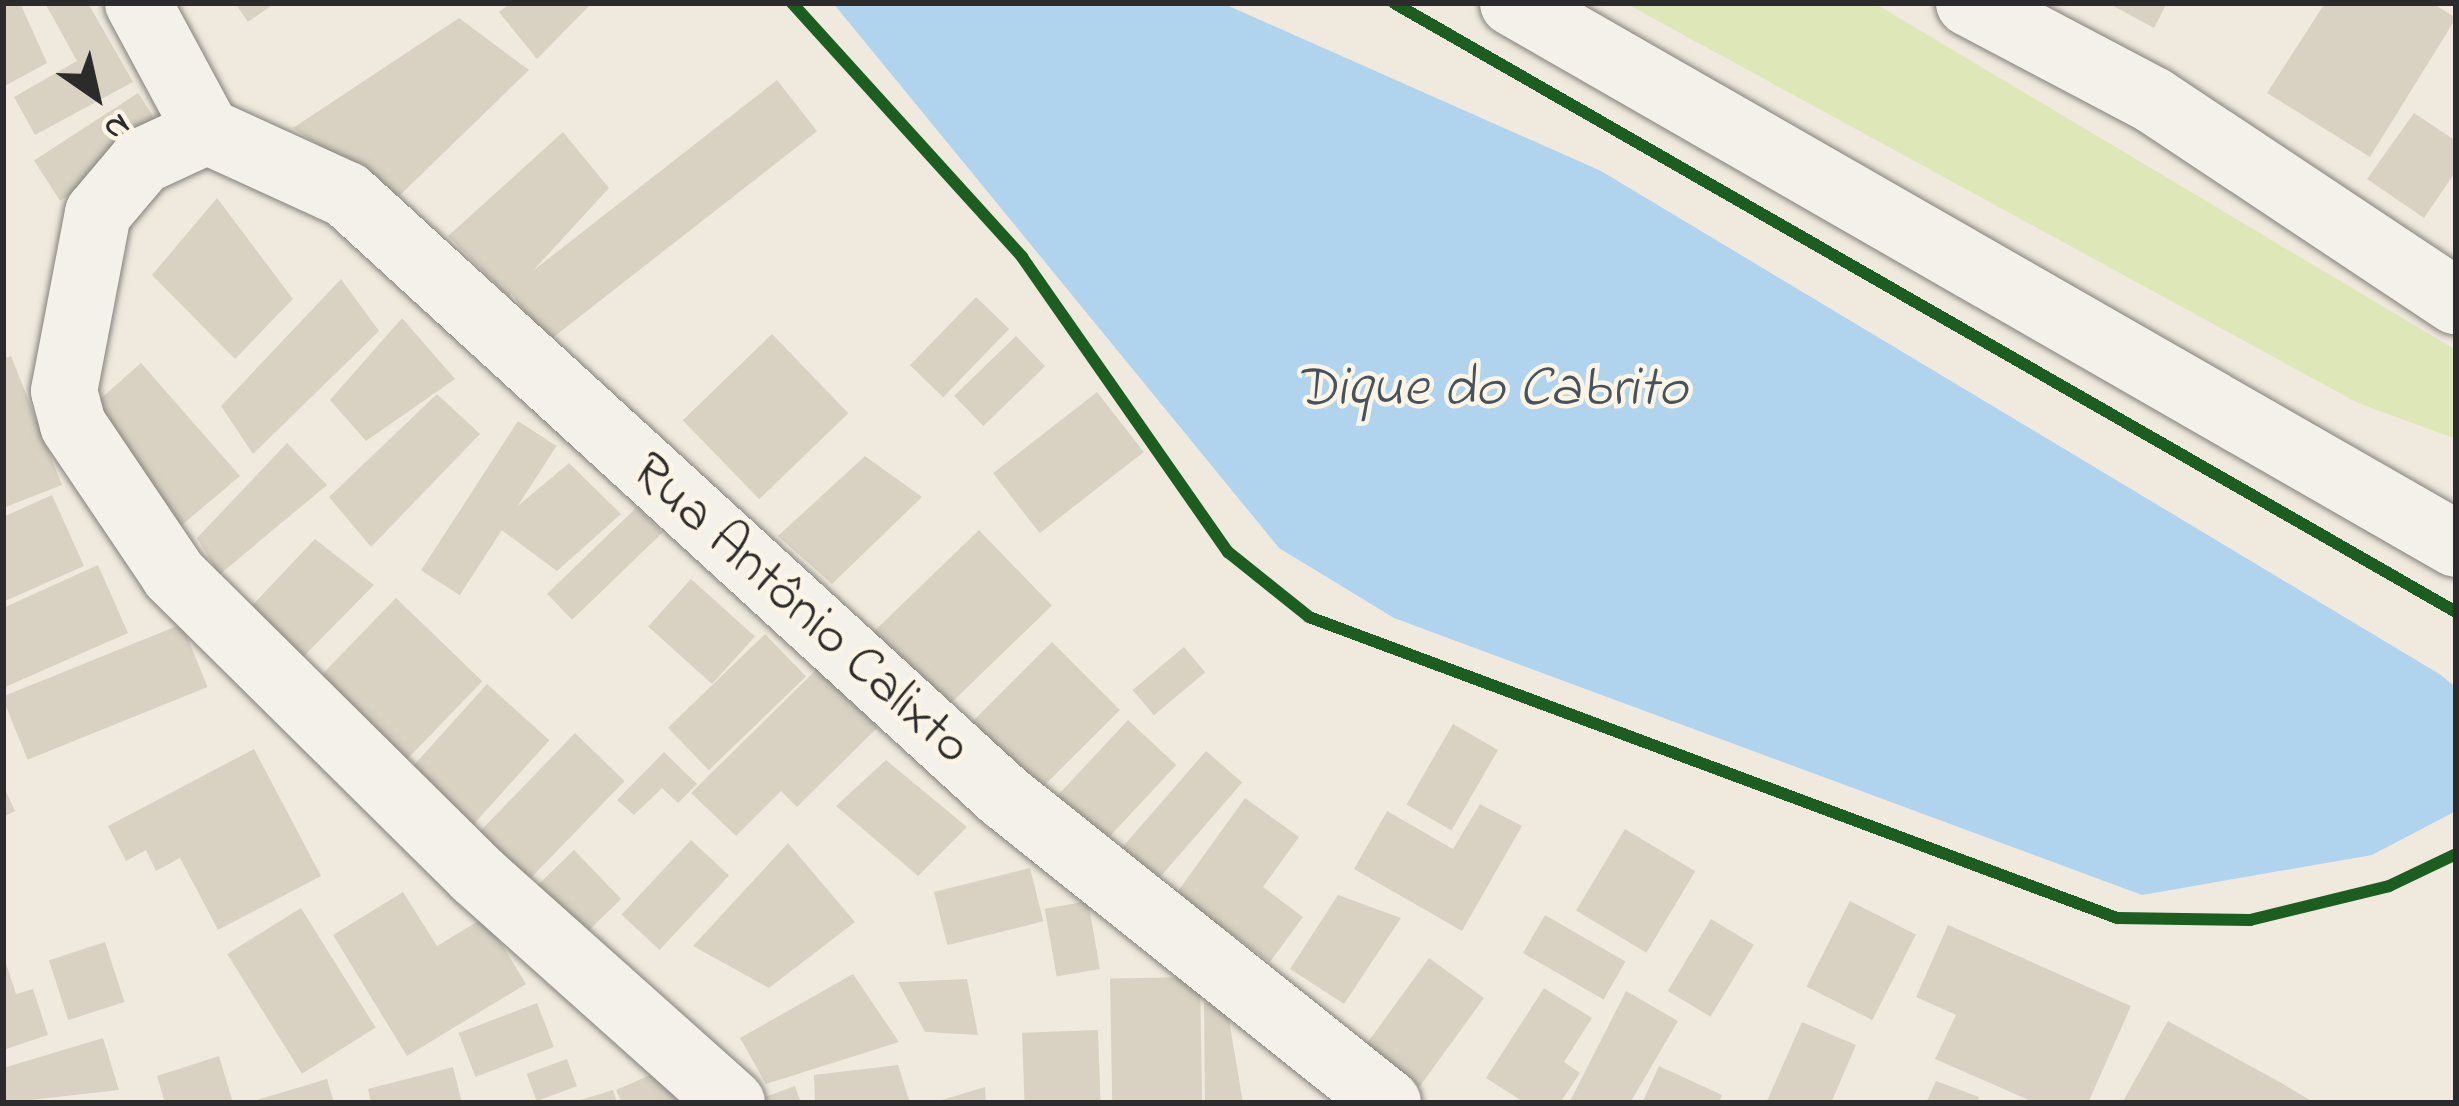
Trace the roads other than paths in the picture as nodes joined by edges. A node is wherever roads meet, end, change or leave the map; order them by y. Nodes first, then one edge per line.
1 (138, 3) edge
2 (1513, 3) edge
3 (1969, 3) edge
4 (207, 131) junction
5 (2456, 301) edge
6 (2456, 544) edge
7 (732, 1103) edge
8 (1388, 1103) edge

1 - 4 street
2 - 6 street
3 - 5 street
4 - 7 street
4 - 8 street, Rua Antônio Calixto

